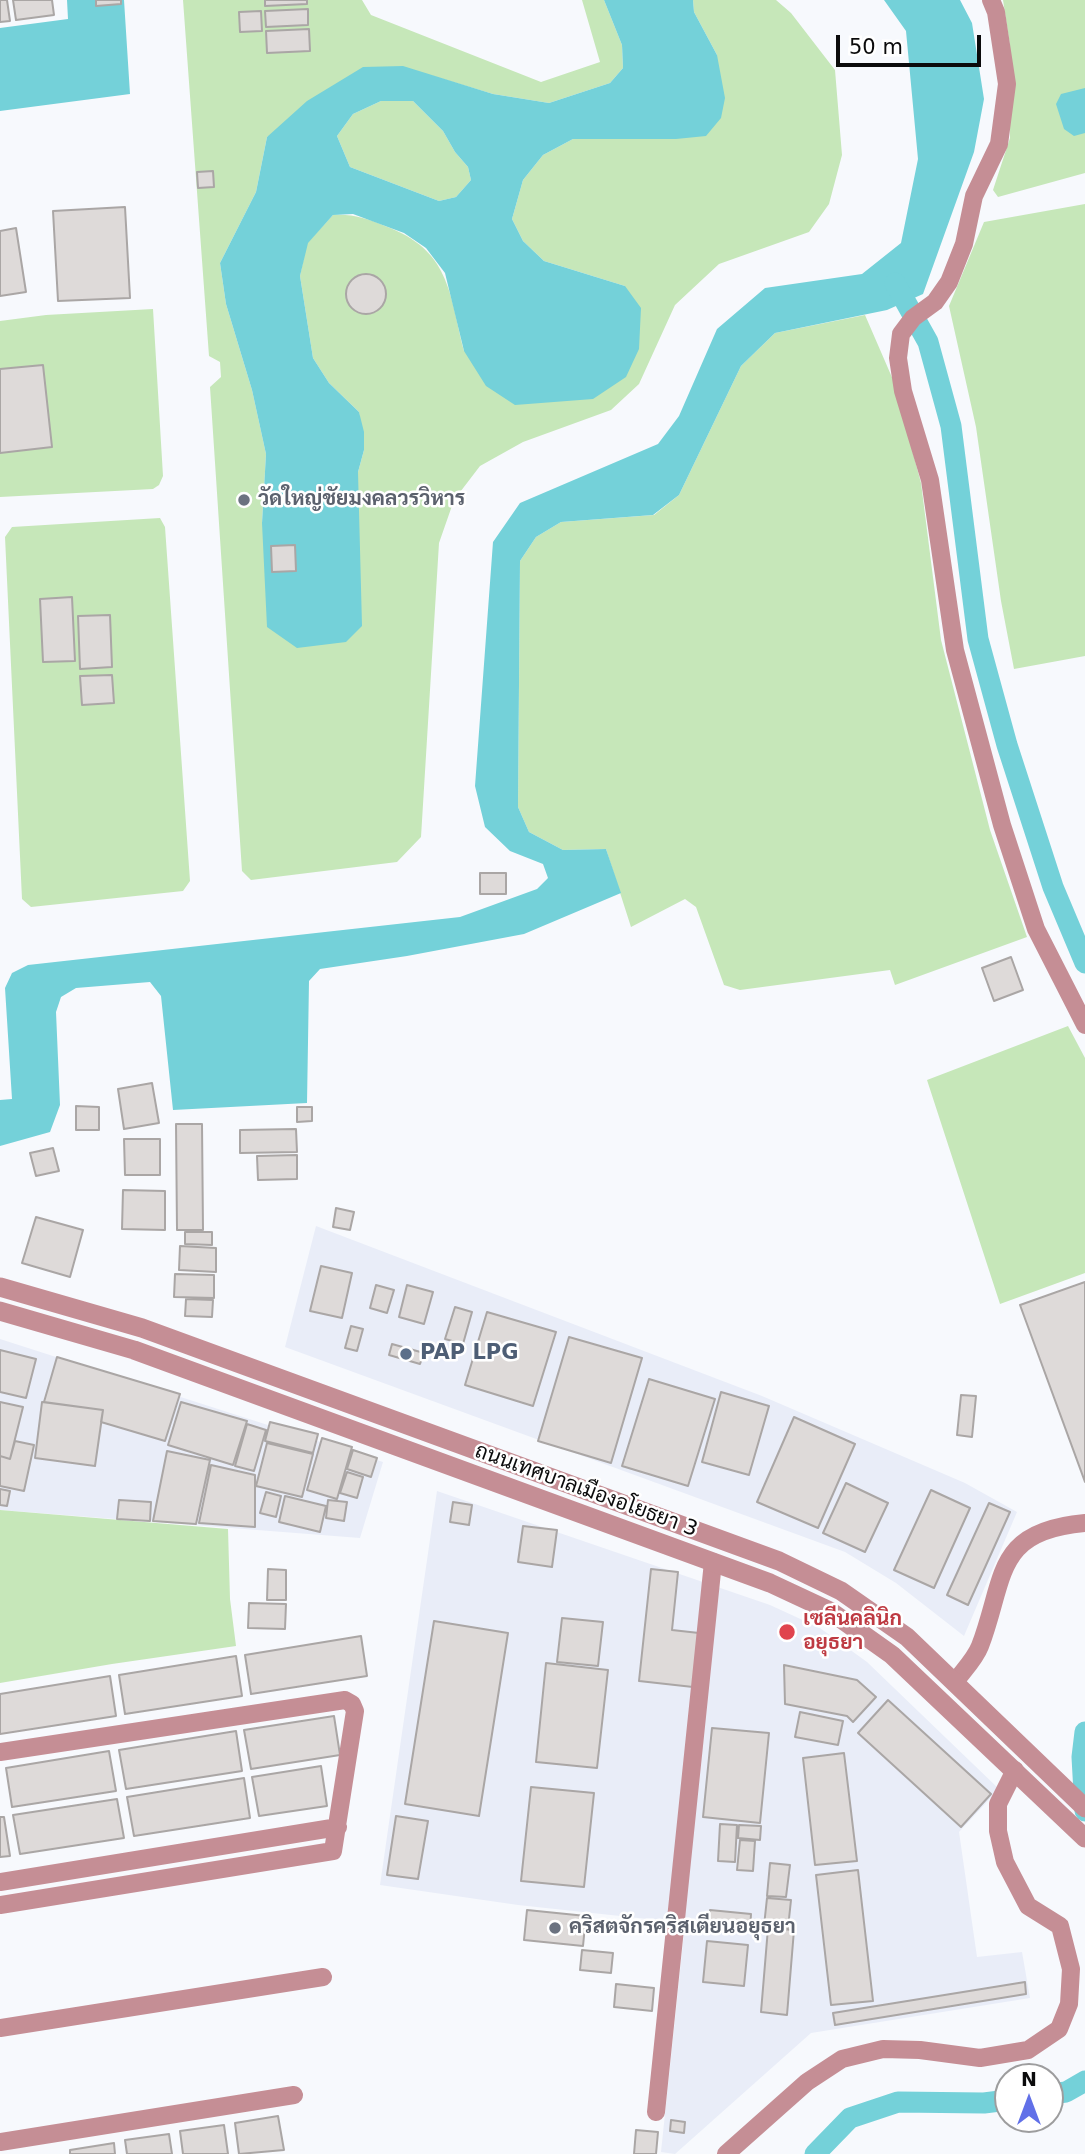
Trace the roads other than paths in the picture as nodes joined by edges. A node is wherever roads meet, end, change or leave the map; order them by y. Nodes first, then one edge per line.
1 (991, 0) edge
2 (1085, 1025) edge
3 (0, 1287) edge
4 (0, 1311) edge
5 (405, 1424) junction
6 (396, 1446) junction
7 (1085, 1523) edge
8 (713, 1562) junction
9 (955, 1682) junction
10 (0, 1752) edge
11 (1019, 1775) junction
12 (1085, 1808) edge
13 (338, 1827) junction
14 (1085, 1838) edge
15 (239, 1843) junction
16 (178, 1853) junction
17 (115, 1863) junction
18 (243, 1866) junction
19 (56, 1872) junction
20 (182, 1876) junction
21 (0, 1882) edge
22 (119, 1886) junction
23 (60, 1895) junction
24 (1, 1901) edge
25 (323, 1977) dead end
26 (0, 2028) edge
27 (294, 2095) dead end
28 (656, 2112) dead end
29 (0, 2142) edge
30 (726, 2154) edge

1 - 2 street
3 - 5 street, ถนนเทศบาลเมืองอโยธยา 3
4 - 6 street, ถนนเทศบาลเมืองอโยธยา 3
5 - 6 street
5 - 9 street, ถนนเทศบาลเมืองอโยธยา 3
6 - 8 street, ถนนเทศบาลเมืองอโยธยา 3
7 - 9 street
8 - 11 street, ถนนเทศบาลเมืองอโยธยา 3
8 - 28 street
9 - 12 street, ถนนเทศบาลเมืองอโยธยา 3
10 - 13 street
11 - 14 street, ถนนเทศบาลเมืองอโยธยา 3
11 - 30 street
13 - 15 street
13 - 18 street
15 - 16 street
15 - 18 street
16 - 17 street
16 - 20 street
17 - 19 street
17 - 22 street
18 - 20 street
19 - 21 street
19 - 23 street
20 - 22 street
22 - 23 street
23 - 24 street
25 - 26 street
27 - 29 street

